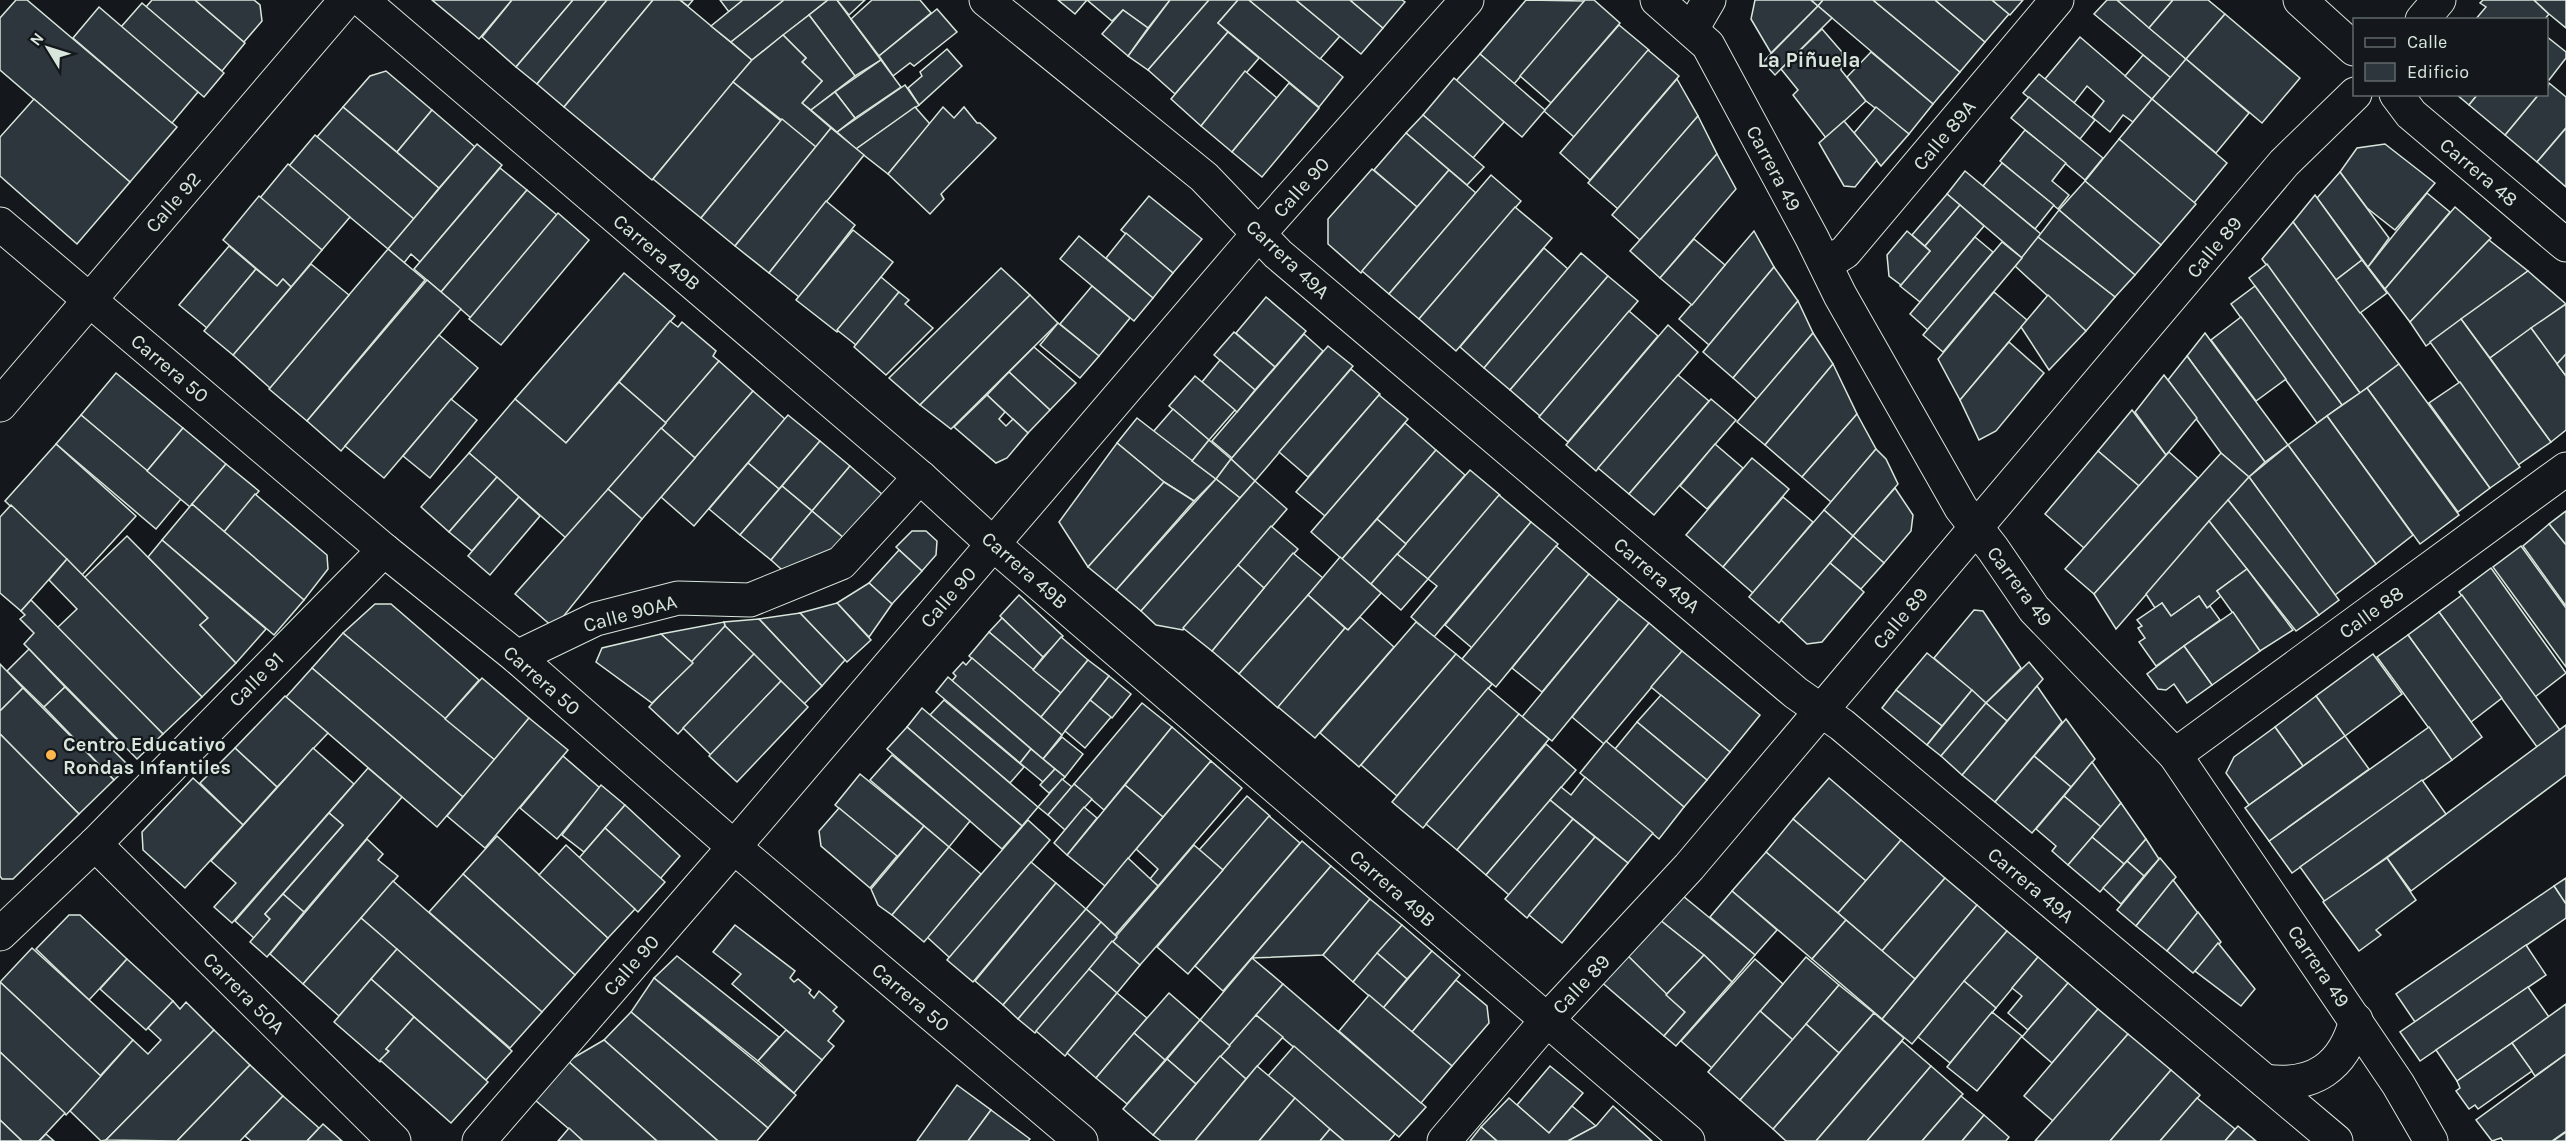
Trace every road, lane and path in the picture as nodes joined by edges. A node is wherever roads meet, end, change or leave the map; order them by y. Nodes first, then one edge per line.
1 (346, 0) edge
2 (362, 0) edge
3 (986, 0) edge
4 (1467, 0) edge
5 (1657, 0) edge
6 (1709, 0) edge
7 (2057, 0) edge
8 (2300, 0) edge
9 (2439, 0) edge
10 (2424, 18) edge
11 (1692, 29) junction
12 (2353, 47) edge
13 (2353, 96) edge
14 (2398, 96) edge
15 (0, 224) edge
16 (1258, 234) junction
17 (2566, 245) edge
18 (1826, 264) junction
19 (90, 300) junction
20 (0, 405) edge
21 (2566, 469) edge
22 (920, 477) junction
23 (1976, 529) junction
24 (993, 544) junction
25 (384, 550) junction
26 (517, 657) junction
27 (1820, 711) junction
28 (2175, 755) junction
29 (95, 844) junction
30 (734, 847) junction
31 (0, 934) edge
32 (1547, 1020) junction
33 (2356, 1020) junction
34 (2265, 1081) junction
35 (394, 1141) edge
36 (479, 1141) edge
37 (1081, 1141) edge
38 (1444, 1141) edge
39 (1688, 1141) edge
40 (2336, 1141) edge
41 (2431, 1141) edge

1 - 19 street, Calle 92
2 - 22 street, Carrera 49B
3 - 16 street, Carrera 49A
4 - 16 street, Calle 90
5 - 11 street, Carrera 49
6 - 11 street
7 - 18 street, Calle 89A
8 - 12 street
9 - 10 street
11 - 18 street, Carrera 49
13 - 23 street, Calle 89
14 - 17 street, Carrera 48
15 - 19 street, Carrera 50
16 - 24 street, Calle 90
16 - 27 street, Carrera 49A
18 - 23 street, Carrera 49
19 - 20 street, Calle 92
19 - 25 street, Carrera 50
21 - 28 street, Calle 88
22 - 24 street, Carrera 49B
22 - 26 street, Calle 90AA
23 - 27 street, Calle 89
23 - 28 street, Carrera 49
24 - 30 street, Calle 90
24 - 32 street, Carrera 49B
25 - 26 street, Carrera 50
25 - 29 street, Calle 91
26 - 30 street, Carrera 50
27 - 32 street, Calle 89
27 - 34 street, Carrera 49A
28 - 33 street, Carrera 49
29 - 31 street, Calle 91
29 - 35 street, Carrera 50A
30 - 36 street, Calle 90
30 - 37 street, Carrera 50
32 - 38 street, Calle 89
32 - 39 street, Carrera 49B
33 - 34 street
33 - 41 street, Carrera 49
34 - 40 street, Carrera 49A

